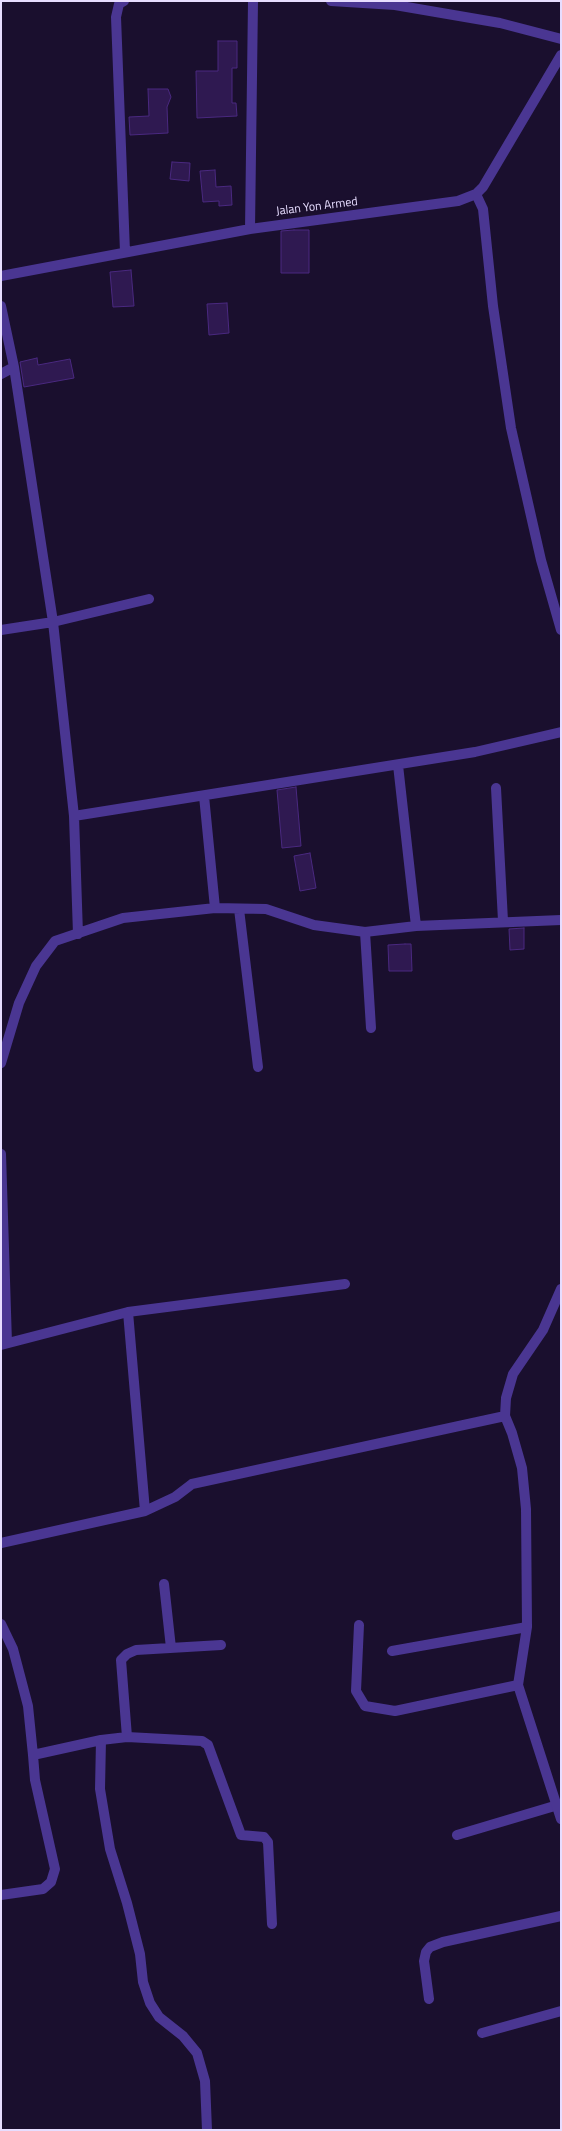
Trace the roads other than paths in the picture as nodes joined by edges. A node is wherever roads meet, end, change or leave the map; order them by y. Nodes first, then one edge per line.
1 (124, 1) edge
2 (253, 1) edge
3 (331, 1) edge
4 (561, 38) edge
5 (561, 55) edge
6 (476, 194) junction
7 (250, 229) junction
8 (125, 252) junction
9 (1, 276) edge
10 (1, 306) edge
11 (14, 367) junction
12 (1, 374) edge
13 (149, 599) dead end
14 (53, 622) junction
15 (1, 630) edge
16 (561, 630) edge
17 (561, 732) edge
18 (398, 765) junction
19 (496, 788) dead end
20 (204, 796) junction
21 (74, 816) junction
22 (215, 908) junction
23 (239, 909) junction
24 (561, 920) edge
25 (503, 921) junction
26 (416, 926) junction
27 (365, 932) junction
28 (78, 934) junction
29 (371, 1028) dead end
30 (1, 1064) edge
31 (258, 1067) dead end
32 (1, 1154) edge
33 (345, 1284) dead end
34 (561, 1289) edge
35 (128, 1312) junction
36 (4, 1344) edge
37 (505, 1416) junction
38 (145, 1511) junction
39 (1, 1543) edge
40 (164, 1584) dead end
41 (1, 1624) edge
42 (359, 1625) dead end
43 (527, 1627) junction
44 (221, 1645) dead end
45 (171, 1648) junction
46 (392, 1651) dead end
47 (518, 1685) junction
48 (128, 1737) junction
49 (101, 1740) junction
50 (34, 1755) junction
51 (559, 1805) edge
52 (561, 1819) edge
53 (457, 1835) dead end
54 (1, 1895) edge
55 (561, 1916) edge
56 (272, 1924) dead end
57 (429, 1998) dead end
58 (561, 2011) edge
59 (482, 2033) dead end
60 (207, 2130) edge

1 - 8 street
2 - 7 street
3 - 4 street
5 - 6 street
6 - 7 street, Jalan Yon Armed
6 - 16 street
7 - 8 street, Jalan Yon Armed
8 - 9 street, Jalan Yon Armed
10 - 11 street
11 - 12 street
11 - 14 street
13 - 14 street
14 - 15 street
14 - 21 street
17 - 18 street
18 - 20 street
18 - 26 street
19 - 25 street
20 - 21 street
20 - 22 street
21 - 28 street
22 - 23 street
22 - 28 street
23 - 27 street
23 - 31 street
24 - 25 street
25 - 26 street
26 - 27 street
27 - 29 street
28 - 30 street
32 - 36 street
33 - 35 street
34 - 37 street
35 - 36 street
35 - 38 street
37 - 38 street
37 - 43 street
38 - 39 street
40 - 45 street
41 - 50 street
42 - 47 street
43 - 46 street
43 - 47 street
44 - 45 street
45 - 48 street
47 - 51 street
48 - 49 street
48 - 56 street
49 - 50 street
49 - 60 street
50 - 54 street
51 - 52 street
51 - 53 street
55 - 57 street
58 - 59 street

